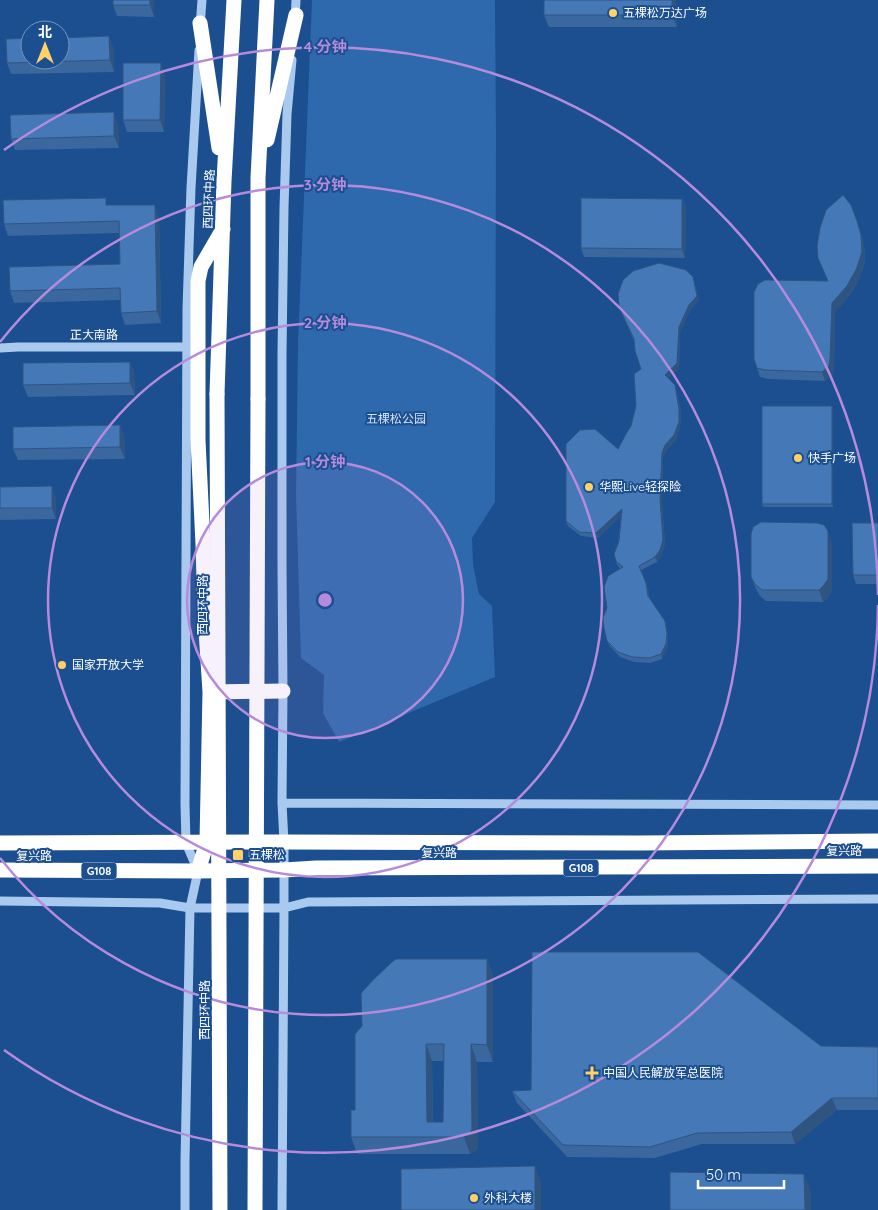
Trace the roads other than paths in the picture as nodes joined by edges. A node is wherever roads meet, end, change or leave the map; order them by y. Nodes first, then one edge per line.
1 (202, 0) edge
2 (234, 0) edge
3 (267, 0) edge
4 (296, 8) edge
5 (200, 24) junction
6 (258, 178) junction
7 (224, 181) junction
8 (223, 229) junction
9 (187, 347) junction
10 (0, 348) edge
11 (283, 691) junction
12 (210, 692) junction
13 (282, 803) junction
14 (878, 805) edge
15 (878, 841) edge
16 (207, 842) junction
17 (284, 842) junction
18 (0, 843) edge
19 (186, 843) junction
20 (878, 866) edge
21 (0, 870) edge
22 (284, 870) junction
23 (198, 871) junction
24 (878, 899) edge
25 (0, 902) edge
26 (190, 908) junction
27 (284, 908) junction
28 (186, 1210) edge
29 (220, 1210) edge
30 (255, 1210) edge
31 (282, 1210) edge

1 - 5 street, 西四环中路
2 - 7 highway, 西四环中路
3 - 6 highway
4 - 6 highway
4 - 11 street
5 - 7 highway
5 - 9 street, 西四环中路
6 - 30 highway, bridge
7 - 8 highway, 西四环中路
8 - 12 highway
8 - 29 highway, 西四环中路, bridge
9 - 10 street, 正大南路
9 - 19 street, 西四环中路
11 - 12 highway
11 - 13 street
12 - 16 highway
13 - 14 street
13 - 17 street
15 - 17 highway, 复兴路 / G108
16 - 17 highway, 复兴路 / G108
16 - 19 highway, 复兴路 / G108
16 - 23 highway
17 - 22 street
18 - 19 highway, 复兴路 / G108
19 - 23 street, 西四环中路
20 - 22 highway, 复兴路 / G108
21 - 23 highway, 复兴路 / G108
22 - 23 highway, 复兴路 / G108
22 - 27 street
23 - 26 street, 西四环中路
24 - 27 street
25 - 26 street
26 - 27 street
26 - 28 street, 西四环中路
27 - 31 street

